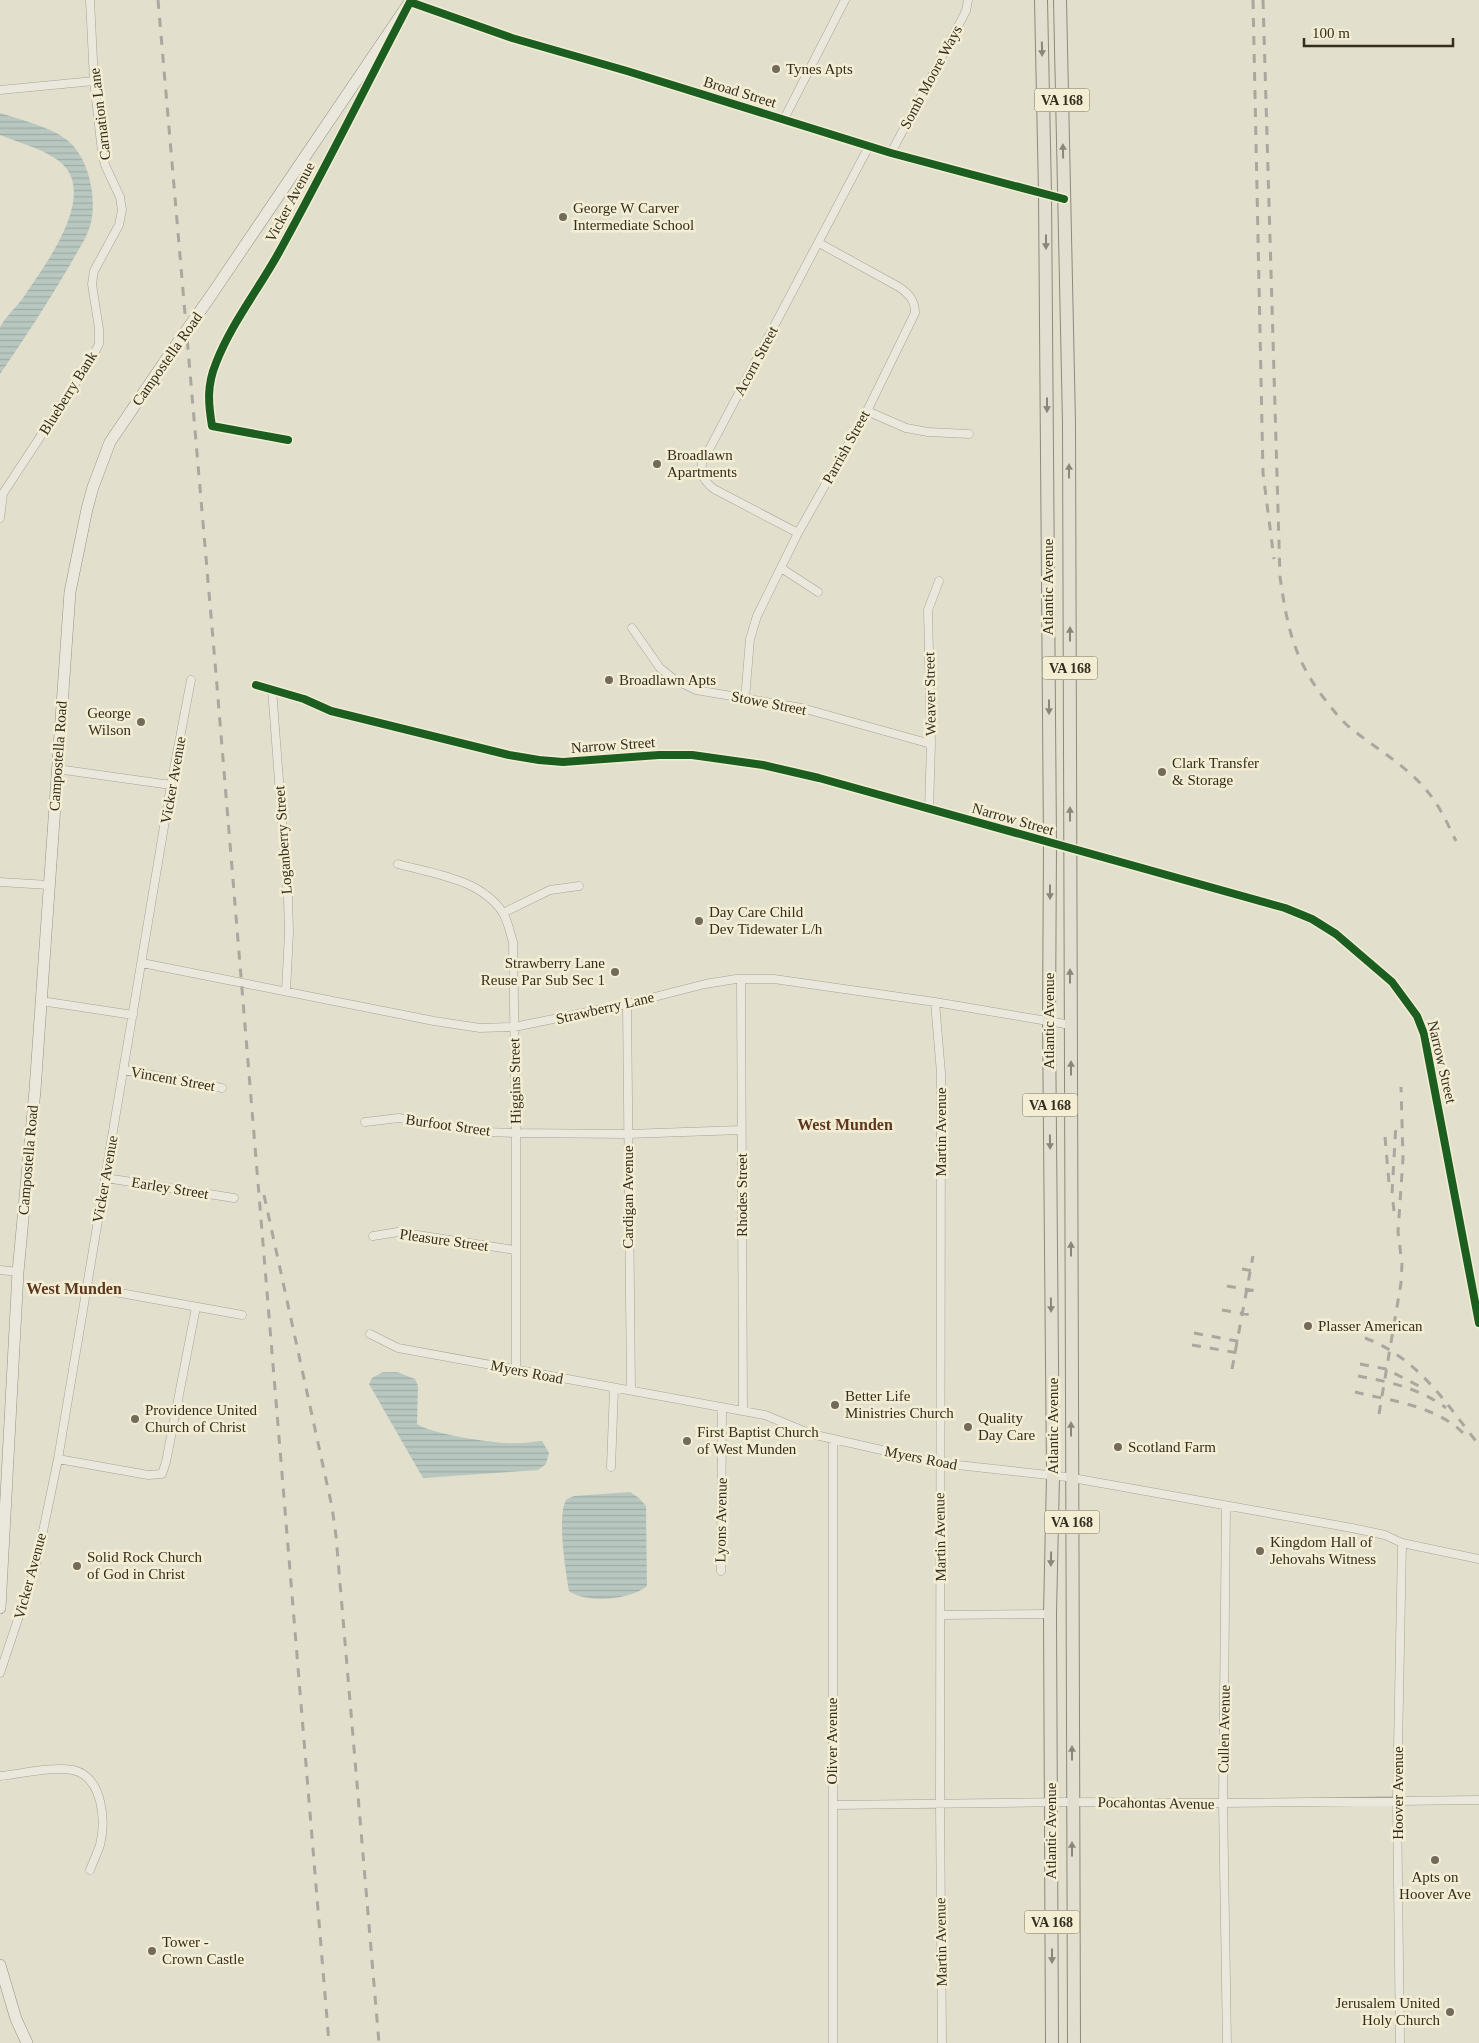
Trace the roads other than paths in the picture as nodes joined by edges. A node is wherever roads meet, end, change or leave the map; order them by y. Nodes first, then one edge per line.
1 (90, 0) edge
2 (845, 0) edge
3 (968, 0) edge
4 (1040, 0) edge
5 (1060, 0) edge
6 (410, 1) edge
7 (94, 80) junction
8 (0, 90) edge
9 (784, 120) junction
10 (869, 146) junction
11 (891, 153) junction
12 (1045, 193) junction
13 (1064, 200) junction
14 (119, 225) joint
15 (819, 243) junction
16 (867, 411) junction
17 (969, 434) dead end
18 (288, 440) dead end
19 (1, 496) edge
20 (0, 518) edge
21 (798, 533) junction
22 (781, 568) junction
23 (939, 581) dead end
24 (818, 592) dead end
25 (632, 628) dead end
26 (191, 680) dead end
27 (256, 685) dead end
28 (272, 689) junction
29 (745, 699) junction
30 (930, 744) junction
31 (57, 769) junction
32 (171, 785) junction
33 (929, 809) junction
34 (1050, 844) junction
35 (1070, 849) junction
36 (398, 864) dead end
37 (0, 882) edge
38 (49, 885) junction
39 (579, 886) dead end
40 (503, 913) junction
41 (142, 962) junction
42 (741, 979) junction
43 (286, 991) junction
44 (41, 1001) junction
45 (935, 1002) junction
46 (627, 1004) junction
47 (133, 1015) junction
48 (1049, 1021) junction
49 (1071, 1025) junction
50 (514, 1027) junction
51 (124, 1070) junction
52 (222, 1088) dead end
53 (365, 1122) dead end
54 (741, 1130) junction
55 (516, 1133) junction
56 (628, 1134) junction
57 (106, 1178) junction
58 (234, 1198) dead end
59 (373, 1236) dead end
60 (515, 1250) junction
61 (0, 1270) edge
62 (18, 1272) junction
63 (87, 1287) junction
64 (196, 1307) junction
65 (242, 1315) dead end
66 (1479, 1324) edge
67 (370, 1334) dead end
68 (516, 1369) junction
69 (614, 1388) junction
70 (631, 1390) junction
71 (722, 1408) junction
72 (744, 1411) junction
73 (833, 1439) junction
74 (58, 1459) junction
75 (940, 1463) junction
76 (611, 1467) dead end
77 (1053, 1476) junction
78 (1072, 1478) junction
79 (1226, 1506) junction
80 (1402, 1543) junction
81 (1479, 1559) edge
82 (721, 1571) dead end
83 (0, 1608) edge
84 (1050, 1614) junction
85 (941, 1615) junction
86 (0, 1673) edge
87 (0, 1776) edge
88 (1396, 1800) junction
89 (1479, 1800) edge
90 (1051, 1802) junction
91 (1072, 1802) junction
92 (1223, 1803) junction
93 (940, 1804) junction
94 (833, 1805) junction
95 (90, 1870) dead end
96 (0, 1965) edge
97 (27, 2043) edge
98 (833, 2043) edge
99 (942, 2043) edge
100 (1052, 2043) edge
101 (1074, 2043) edge
102 (1227, 2043) edge
103 (1400, 2043) edge

1 - 7 street, Carnation Lane
2 - 9 street
3 - 11 street, Somb Moore Ways
4 -> 12 main road, Atlantic Avenue / VA 168
13 -> 5 main road, Atlantic Avenue / VA 168
6 - 9 street, Broad Street
6 - 18 street, Vicker Avenue
6 - 31 main road, Campostella Road, bridge
7 - 8 street
7 - 14 street, Carnation Lane
9 - 10 street, Broad Street
10 - 11 street, Broad Street
10 - 15 street, Acorn Street
11 - 12 street, Broad Street
12 - 13 street, Broad Street
12 -> 34 main road, Atlantic Avenue / VA 168
35 -> 13 main road, Atlantic Avenue / VA 168
14 - 19 street, Blueberry Bank
15 - 16 street, Parrish Street
15 - 21 street, Acorn Street
16 - 17 street
16 - 21 street, Parrish Street
19 - 20 street
21 - 22 street, Parrish Street
22 - 24 street
22 - 29 street, Parrish Street
23 - 30 street, Weaver Street
25 - 29 street, Stowe Street
26 - 32 street, Vicker Avenue
27 - 28 street, Narrow Street
28 - 33 street, Narrow Street
28 - 43 street, Loganberry Street
29 - 30 street, Stowe Street
30 - 33 street, Weaver Street
31 - 32 street
31 - 38 main road, Campostella Road
32 - 41 street, Vicker Avenue
33 - 34 street, Narrow Street
34 - 35 street, Narrow Street
34 -> 48 main road, Atlantic Avenue / VA 168
49 -> 35 main road, Atlantic Avenue / VA 168
35 - 66 street, Narrow Street
36 - 40 street, Higgins Street
37 - 38 street
38 - 44 main road, Campostella Road
39 - 40 street
40 - 50 street, Higgins Street
41 - 43 street, Strawberry Lane
41 - 47 street, Vicker Avenue
42 - 45 street, Strawberry Lane
42 - 46 street, Strawberry Lane
42 - 54 street, Rhodes Street
43 - 50 street, Strawberry Lane
44 - 47 street
44 - 62 main road, Campostella Road
45 - 48 street, Strawberry Lane
45 - 75 street, Martin Avenue
46 - 50 street, Strawberry Lane
46 - 56 street, Cardigan Avenue
47 - 51 street, Vicker Avenue
48 - 49 street, Strawberry Lane
48 -> 77 main road, Atlantic Avenue / VA 168
78 -> 49 main road, Atlantic Avenue / VA 168
50 - 55 street, Higgins Street
51 - 52 street, Vincent Street
51 - 57 street, Vicker Avenue
53 - 55 street, Burfoot Street
54 - 56 street, Burfoot Street
54 - 72 street, Rhodes Street
55 - 56 street, Burfoot Street
55 - 60 street, Higgins Street
56 - 70 street, Cardigan Avenue
57 - 58 street, Earley Street
57 - 63 street, Vicker Avenue
59 - 60 street, Pleasure Street
60 - 68 street, Higgins Street
61 - 62 street
62 - 83 main road, Campostella Road
63 - 64 street
63 - 74 street, Vicker Avenue
64 - 65 street
64 - 74 street
67 - 68 street, Myers Road
68 - 69 street, Myers Road
69 - 70 street, Myers Road
69 - 76 street
70 - 71 street, Myers Road
71 - 72 street, Myers Road
71 - 82 street, Lyons Avenue
72 - 73 street, Myers Road
73 - 75 street, Myers Road
73 - 94 street, Oliver Avenue
74 - 86 street, Vicker Avenue
75 - 77 street, Myers Road
75 - 85 street, Martin Avenue
77 - 78 street, Myers Road
77 -> 84 main road, Atlantic Avenue / VA 168
78 - 79 street, Myers Road
91 -> 78 main road, Atlantic Avenue / VA 168
79 - 80 street, Myers Road
79 - 92 street, Cullen Avenue
80 - 81 street, Myers Road
80 - 88 street, Hoover Avenue
84 - 85 street
84 - 90 main road, Atlantic Avenue / VA 168
85 - 93 street, Martin Avenue
87 - 95 street
88 - 89 street, Pocahontas Avenue
88 - 92 street, Pocahontas Avenue
88 - 103 street, Hoover Avenue
90 - 91 street, Pocahontas Avenue
90 - 93 street, Pocahontas Avenue
90 -> 100 main road, Atlantic Avenue / VA 168
91 - 92 street, Pocahontas Avenue
101 -> 91 main road, Atlantic Avenue / VA 168
92 - 102 street, Cullen Avenue
93 - 94 street, Pocahontas Avenue
93 - 99 street, Martin Avenue
94 - 98 street, Oliver Avenue
96 - 97 main road

